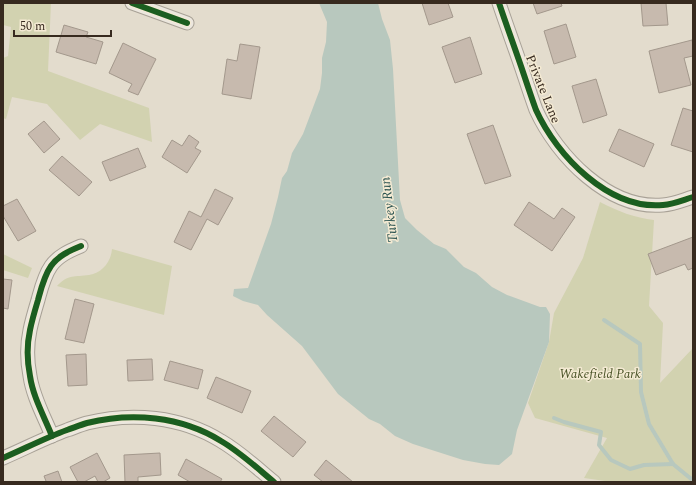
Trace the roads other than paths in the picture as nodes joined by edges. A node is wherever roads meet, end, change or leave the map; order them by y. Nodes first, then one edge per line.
1 (132, 3) edge
2 (499, 3) edge
3 (187, 23) dead end
4 (693, 197) edge
5 (81, 246) dead end
6 (52, 436) junction
7 (3, 458) edge
8 (274, 482) edge

1 - 3 street
2 - 4 street, Private Lane
5 - 6 street
6 - 7 street
6 - 8 street

